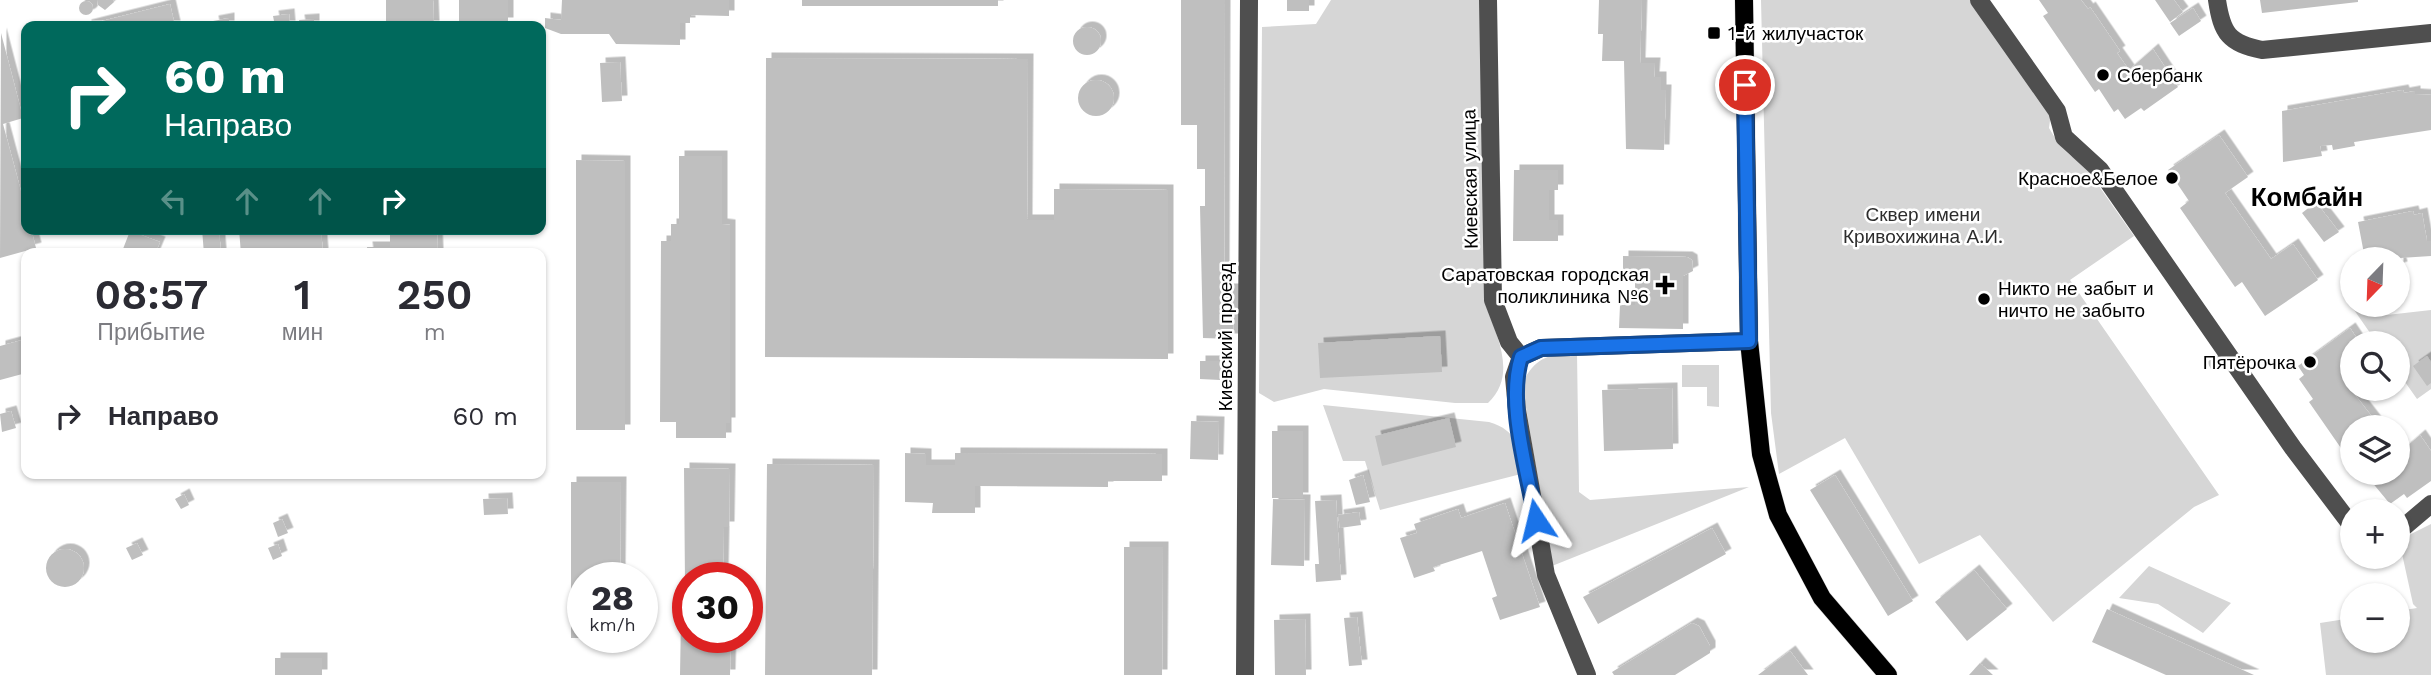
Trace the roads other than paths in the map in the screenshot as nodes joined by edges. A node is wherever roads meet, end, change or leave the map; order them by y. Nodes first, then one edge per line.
1 (1249, 0) edge
2 (1488, 0) edge
3 (1744, 0) edge
4 (1979, 0) edge
5 (2217, 0) edge
6 (2431, 33) edge
7 (1749, 341) junction
8 (1521, 357) junction
9 (2431, 504) edge
10 (2340, 510) edge
11 (2410, 522) edge
12 (1245, 675) edge
13 (1587, 675) edge
14 (1888, 675) edge

1 - 12 street, Киевский проезд
2 - 8 street, Киевская улица
3 - 7 main road
4 - 10 street
5 - 6 street
7 - 8 street
7 - 14 main road
8 - 13 street
9 - 11 street

